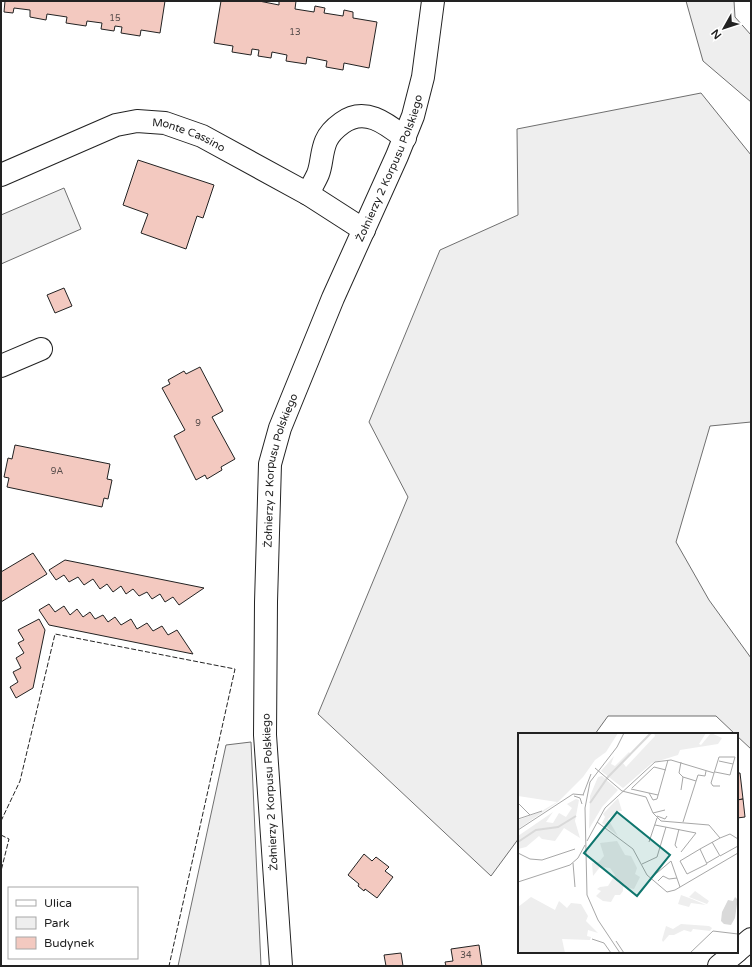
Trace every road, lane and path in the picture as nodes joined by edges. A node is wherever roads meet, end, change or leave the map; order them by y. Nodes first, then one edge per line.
1 (431, 1) edge
2 (405, 138) junction
3 (1, 175) edge
4 (308, 194) junction
5 (364, 230) junction
6 (41, 349) dead end
7 (1, 366) edge
8 (751, 939) edge
9 (738, 949) edge
10 (734, 953) edge
11 (281, 966) edge
12 (719, 966) edge

1 - 2 main road, Żołnierzy 2 Korpusu Polskiego
2 - 4 main road
2 - 5 main road, Żołnierzy 2 Korpusu Polskiego
3 - 4 main road, Monte Cassino
4 - 5 main road, Monte Cassino
5 - 11 main road, Żołnierzy 2 Korpusu Polskiego
6 - 7 main road
8 - 9 main road
10 - 12 main road

